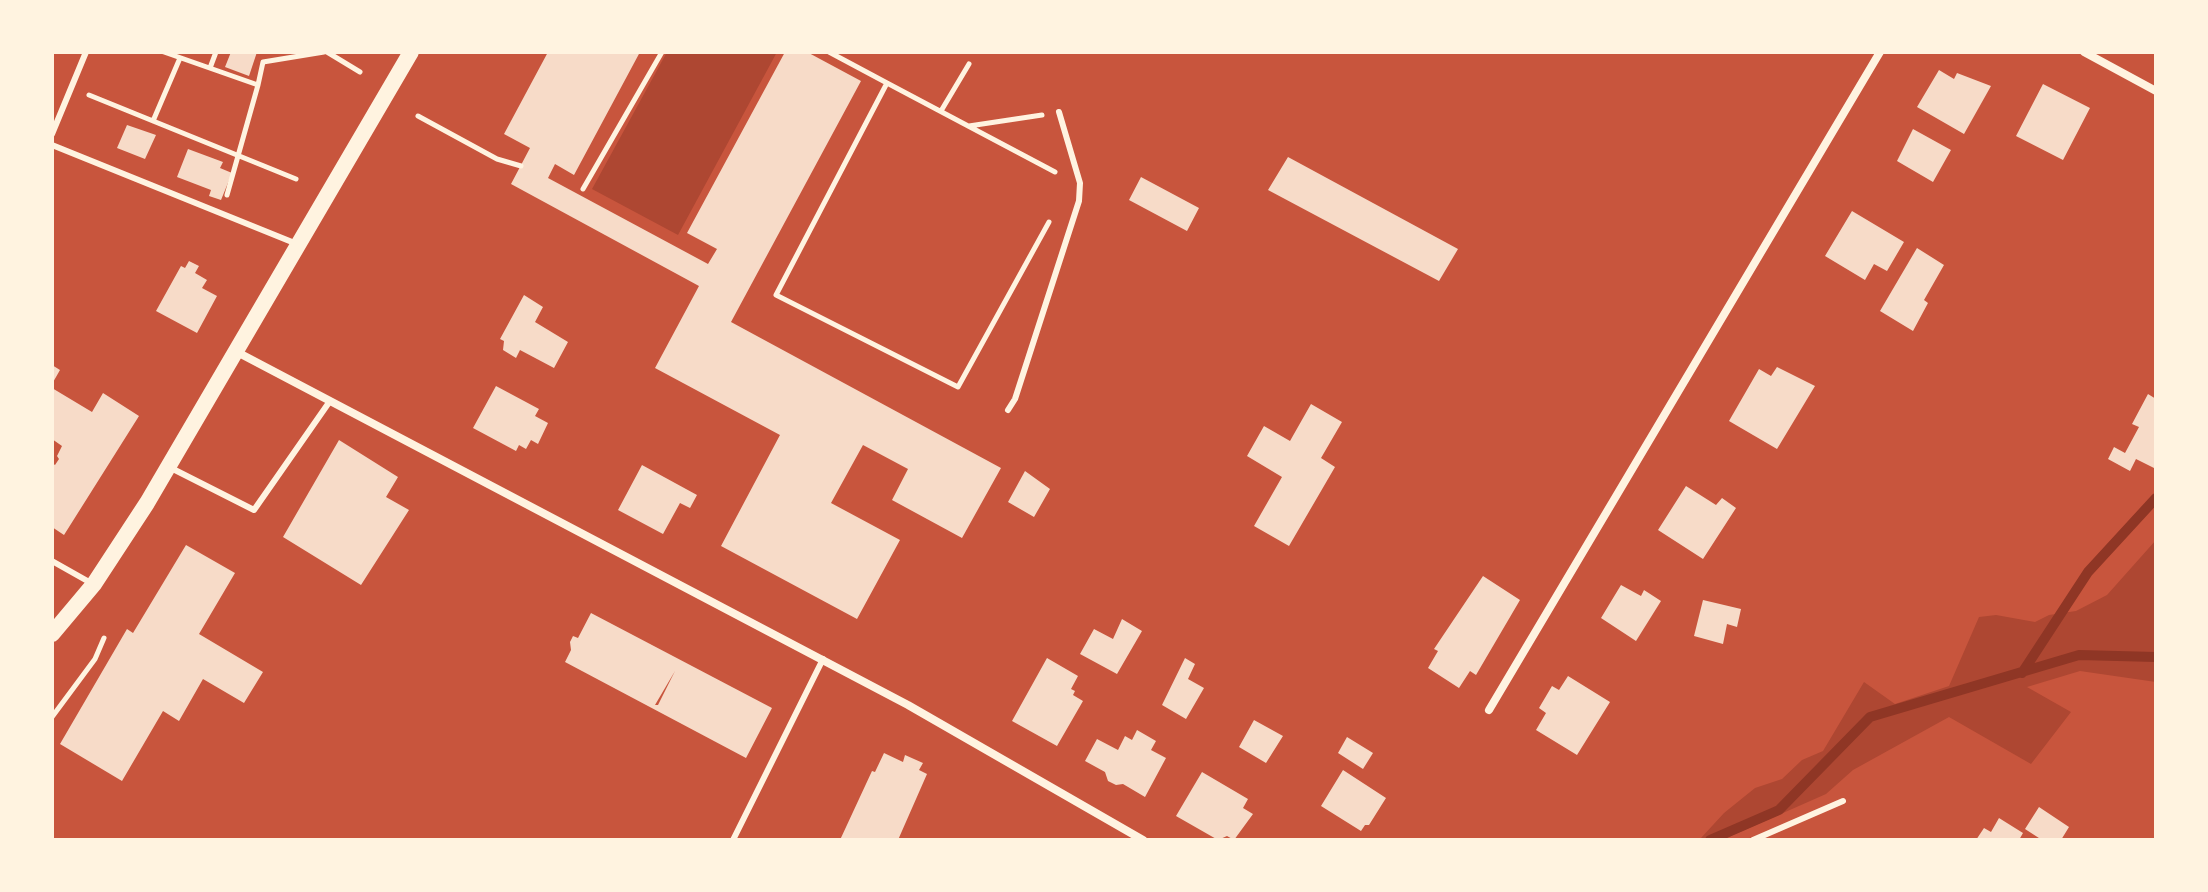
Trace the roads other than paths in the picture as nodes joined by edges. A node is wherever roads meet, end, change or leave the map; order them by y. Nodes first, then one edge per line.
1 (86, 52) edge
2 (411, 52) edge
3 (1880, 52) edge
4 (2084, 52) edge
5 (2156, 91) edge
6 (1059, 112) road end
7 (52, 134) edge
8 (52, 145) edge
9 (300, 245) junction
10 (237, 352) junction
11 (330, 401) junction
12 (1008, 410) dead end
13 (167, 466) junction
14 (52, 561) edge
15 (94, 584) junction
16 (52, 634) edge
17 (823, 659) junction
18 (1489, 710) dead end
19 (1843, 801) dead end
20 (733, 840) edge
21 (1143, 840) edge
22 (1753, 840) edge

1 - 7 lane
2 - 9 main road
3 - 18 street
4 - 5 street
6 - 12 lane
8 - 9 lane
9 - 10 main road
10 - 11 street
10 - 13 main road
11 - 13 lane
11 - 17 street
13 - 15 main road
14 - 15 lane
15 - 16 main road
17 - 20 lane
17 - 21 street
19 - 22 lane

